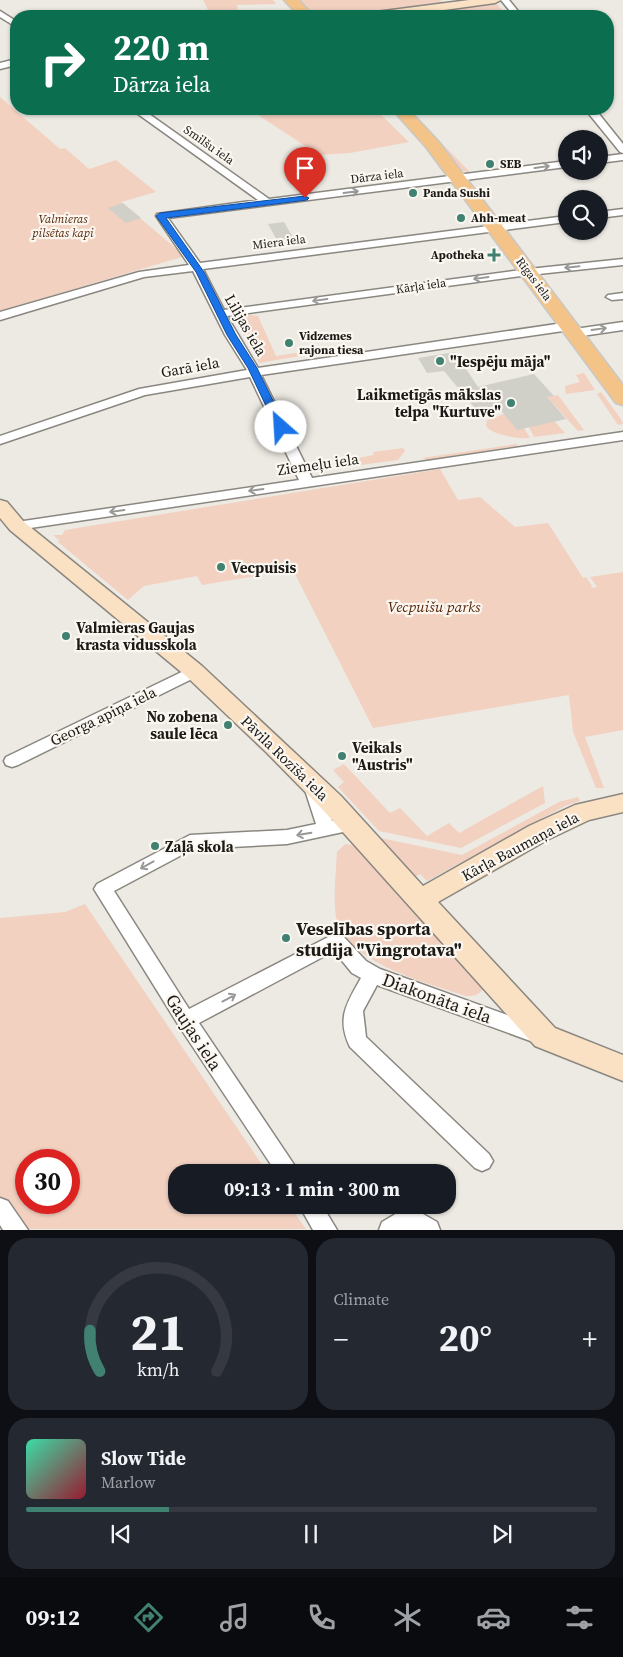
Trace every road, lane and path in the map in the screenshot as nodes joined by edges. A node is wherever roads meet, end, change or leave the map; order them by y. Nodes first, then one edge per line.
1 (291, 0) edge
2 (495, 0) edge
3 (505, 0) edge
4 (448, 3) edge
5 (300, 10) edge
6 (409, 10) edge
7 (513, 10) edge
8 (144, 115) edge
9 (395, 115) edge
10 (405, 115) edge
11 (595, 115) edge
12 (623, 150) edge
13 (623, 156) edge
14 (608, 158) edge
15 (444, 160) junction
16 (558, 165) edge
17 (459, 179) junction
18 (268, 203) junction
19 (623, 212) edge
20 (608, 214) edge
21 (160, 216) joint
22 (558, 220) edge
23 (497, 228) junction
24 (623, 262) edge
25 (196, 266) junction
26 (529, 272) junction
27 (220, 314) junction
28 (0, 316) edge
29 (623, 326) edge
30 (572, 329) junction
31 (255, 372) junction
32 (623, 399) edge
33 (623, 436) edge
34 (0, 440) edge
35 (306, 483) junction
36 (0, 506) edge
37 (17, 526) junction
38 (192, 669) junction
39 (12, 761) dead end
40 (310, 781) junction
41 (623, 803) edge
42 (352, 824) junction
43 (326, 830) junction
44 (422, 899) junction
45 (373, 975) junction
46 (186, 1020) junction
47 (545, 1037) junction
48 (623, 1068) edge
49 (482, 1161) dead end
50 (283, 1164) edge
51 (0, 1208) edge
52 (316, 1214) edge
53 (17, 1230) edge
54 (326, 1230) edge
55 (390, 1230) edge
56 (429, 1230) edge

1 - 5 main road
2 - 4 street
3 - 7 street
4 - 6 street
8 - 18 street, Smilšu iela
9 - 15 main road, Rīgas iela
10 - 15 main road, Rīgas iela
11 - 12 street
13 - 14 street
15 - 17 main road, Rīgas iela
17 -> 16 street, Dārza iela
18 -> 17 street, Dārza iela
17 - 23 main road, Rīgas iela
18 - 21 street, Dārza iela
19 - 20 street
21 - 25 street, Lilijas iela
22 - 23 street, Miera iela
23 - 25 street, Miera iela
23 - 26 main road, Rīgas iela
24 -> 26 street, Kārļa iela
25 - 27 street, Lilijas iela
25 - 28 street, Miera iela
26 -> 27 street, Kārļa iela
26 - 30 main road, Rīgas iela
27 - 31 street, Lilijas iela
30 -> 29 street, Garā iela
30 - 31 street, Garā iela
30 - 32 main road, Rīgas iela
31 - 34 street, Garā iela
31 - 35 street, Lilijas iela
33 - 35 street, Ziemeļu iela
35 -> 37 street, Ziemeļu iela
36 - 37 street, Pāvila Rozīša iela
37 - 38 street, Pāvila Rozīša iela
38 - 39 street, Georga apiņa iela
38 - 40 street, Pāvila Rozīša iela
40 - 42 street, Pāvila Rozīša iela
40 - 43 street
41 - 44 street, Kārļa Baumaņa iela
42 - 43 street
42 - 44 street, Pāvila Rozīša iela
43 -> 46 street, Gaujas iela
44 - 47 street, Pāvila Rozīša iela
46 -> 45 street, Diakonāta iela
45 - 47 street, Diakonāta iela
45 - 49 street
46 - 50 street, Gaujas iela
47 - 48 street, Diakonāta iela
51 - 53 street
52 - 54 street
55 - 56 street

